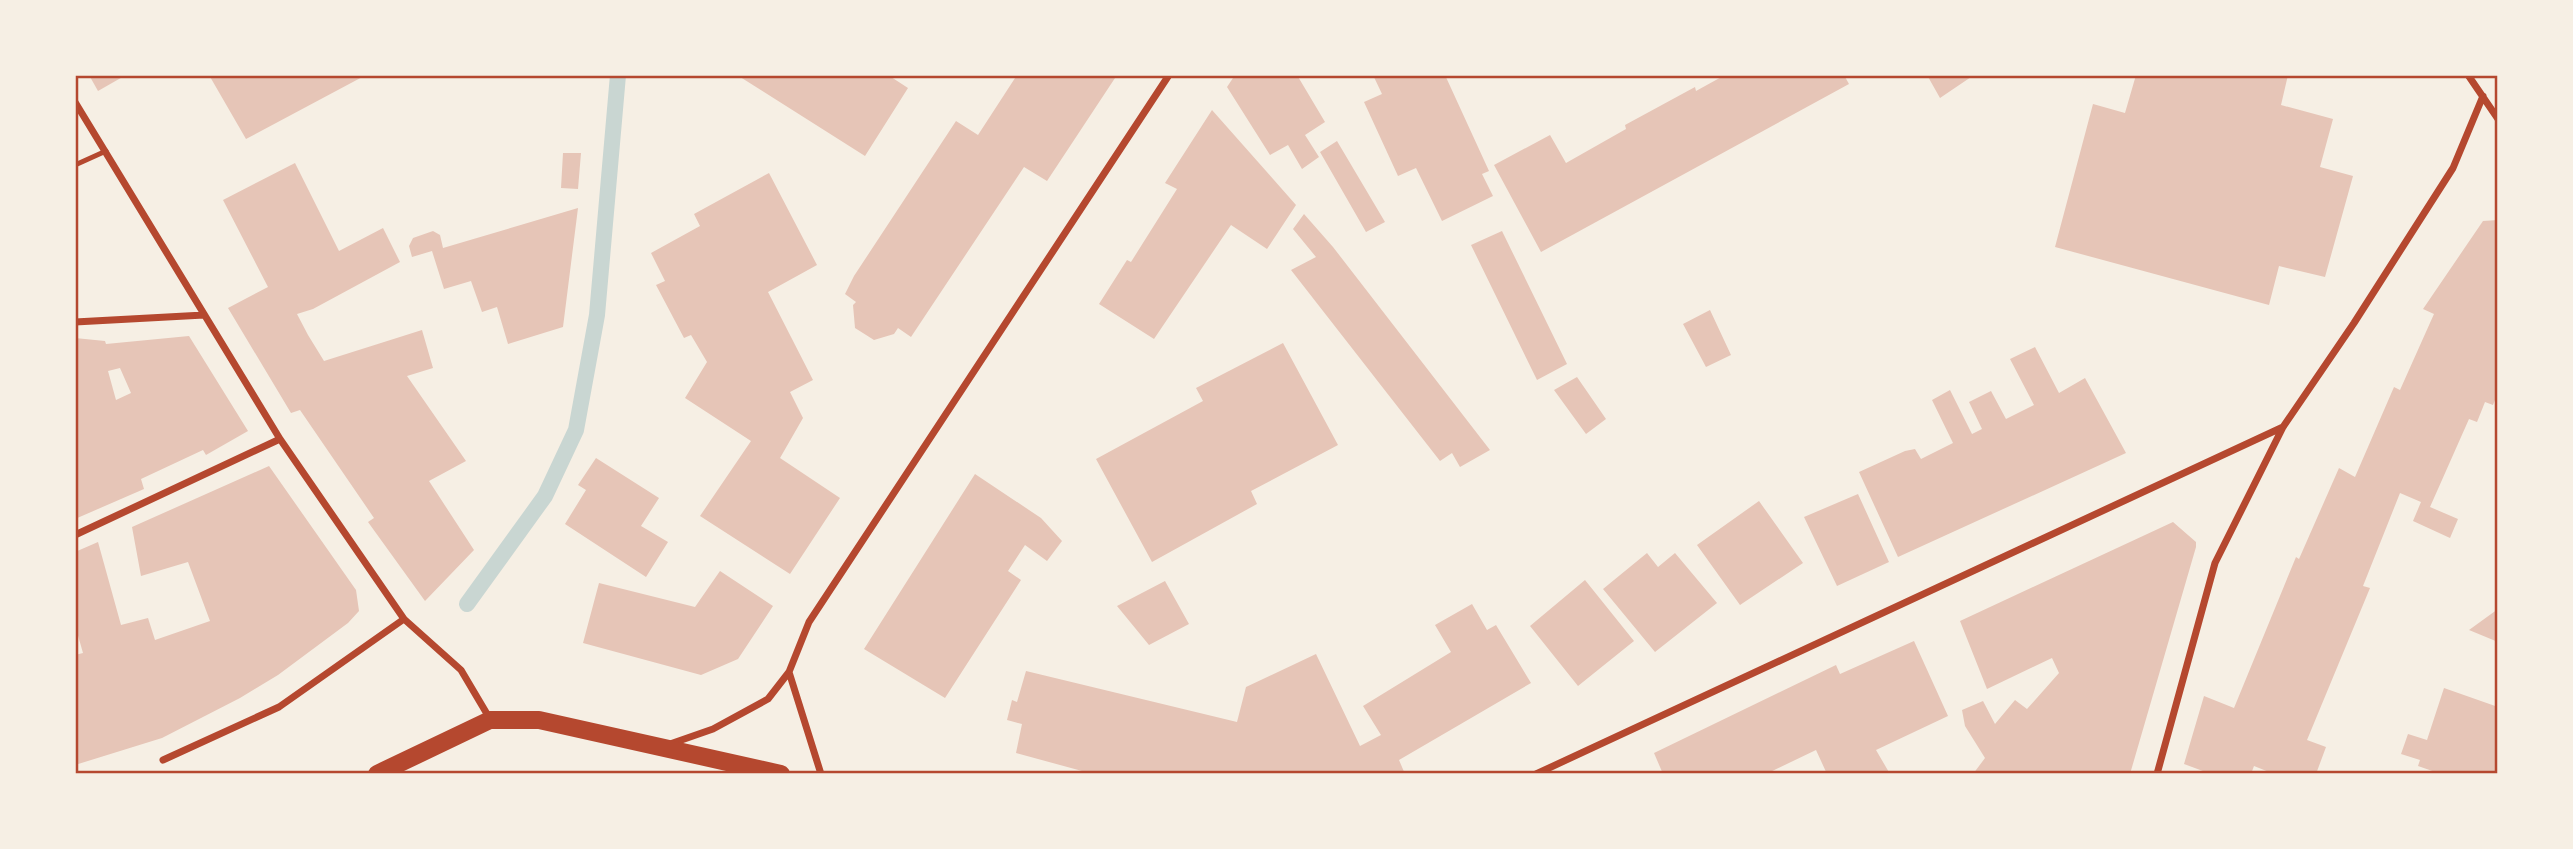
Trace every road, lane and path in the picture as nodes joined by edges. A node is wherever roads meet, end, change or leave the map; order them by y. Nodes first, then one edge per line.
1 (1169, 75) edge
2 (2468, 75) edge
3 (2483, 96) junction
4 (75, 102) edge
5 (2498, 119) edge
6 (106, 151) junction
7 (75, 164) edge
8 (204, 315) junction
9 (75, 322) edge
10 (2283, 427) junction
11 (279, 439) junction
12 (75, 535) edge
13 (404, 619) junction
14 (789, 672) junction
15 (490, 720) junction
16 (667, 746) junction
17 (163, 760) dead end
18 (377, 774) edge
19 (781, 774) edge
20 (821, 774) edge
21 (1536, 774) edge
22 (2157, 774) edge

1 - 14 street
2 - 3 street
3 - 5 street
3 - 10 street
4 - 6 street
6 - 7 lane
6 - 8 street
8 - 9 street
8 - 11 street
10 - 21 street
10 - 22 street
11 - 12 street
11 - 13 street
13 - 15 street
13 - 17 street
14 - 16 street
14 - 20 street
15 - 16 main road
15 - 18 main road
16 - 19 main road

